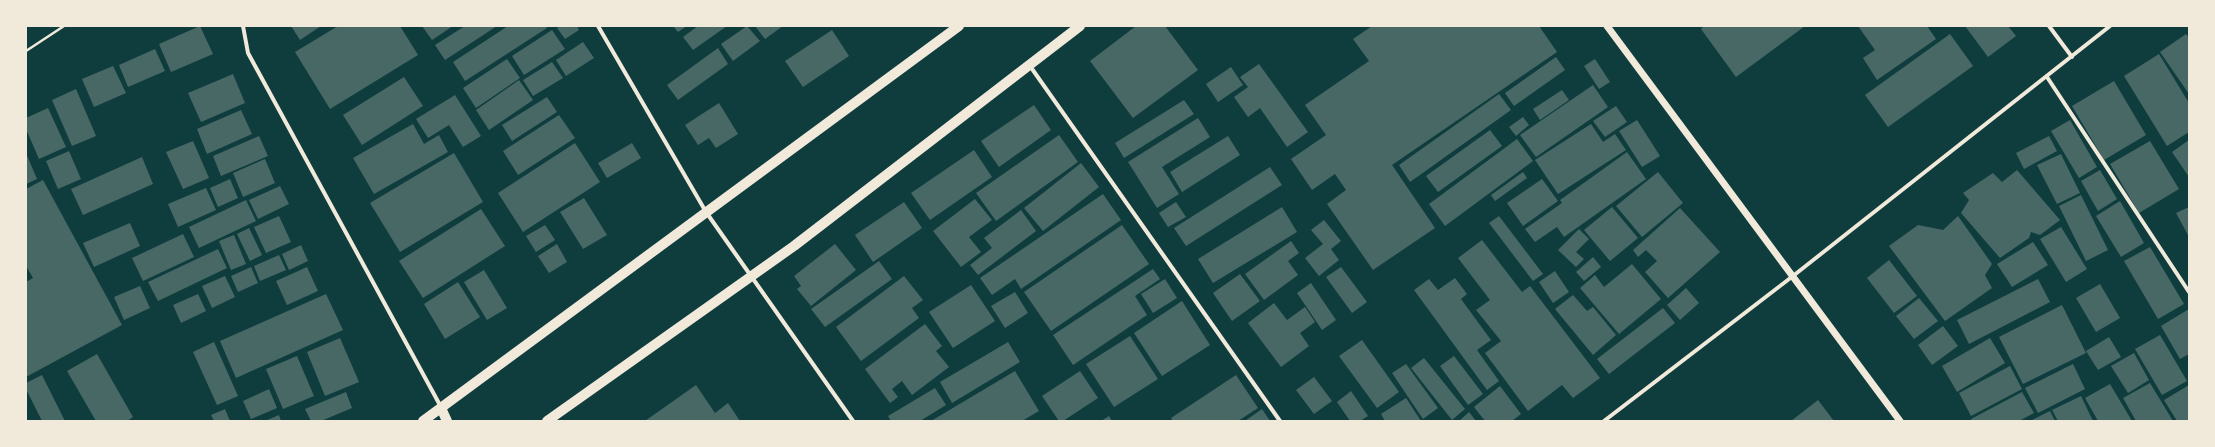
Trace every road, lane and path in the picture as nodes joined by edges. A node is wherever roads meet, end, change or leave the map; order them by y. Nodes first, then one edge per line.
1 (64, 26) edge
2 (243, 26) edge
3 (598, 26) edge
4 (959, 26) edge
5 (1080, 26) edge
6 (1607, 26) edge
7 (2049, 26) edge
8 (2110, 26) edge
9 (26, 51) edge
10 (2072, 57) junction
11 (1029, 66) junction
12 (2047, 77) junction
13 (706, 212) junction
14 (751, 276) junction
15 (1793, 276) junction
16 (2189, 292) edge
17 (441, 408) junction
18 (423, 421) edge
19 (447, 421) edge
20 (547, 421) edge
21 (853, 421) edge
22 (1280, 421) edge
23 (1604, 421) edge
24 (1900, 421) edge

1 - 9 path
2 - 17 street
3 - 13 street
4 - 13 main road
5 - 11 main road
6 - 15 street
7 - 10 street
8 - 10 street
10 - 12 street
11 - 14 main road
11 - 22 street
12 - 15 street
12 - 16 street
13 - 14 street
13 - 17 main road
14 - 20 main road
14 - 21 street
15 - 23 street
15 - 24 street
17 - 18 main road
17 - 19 main road

